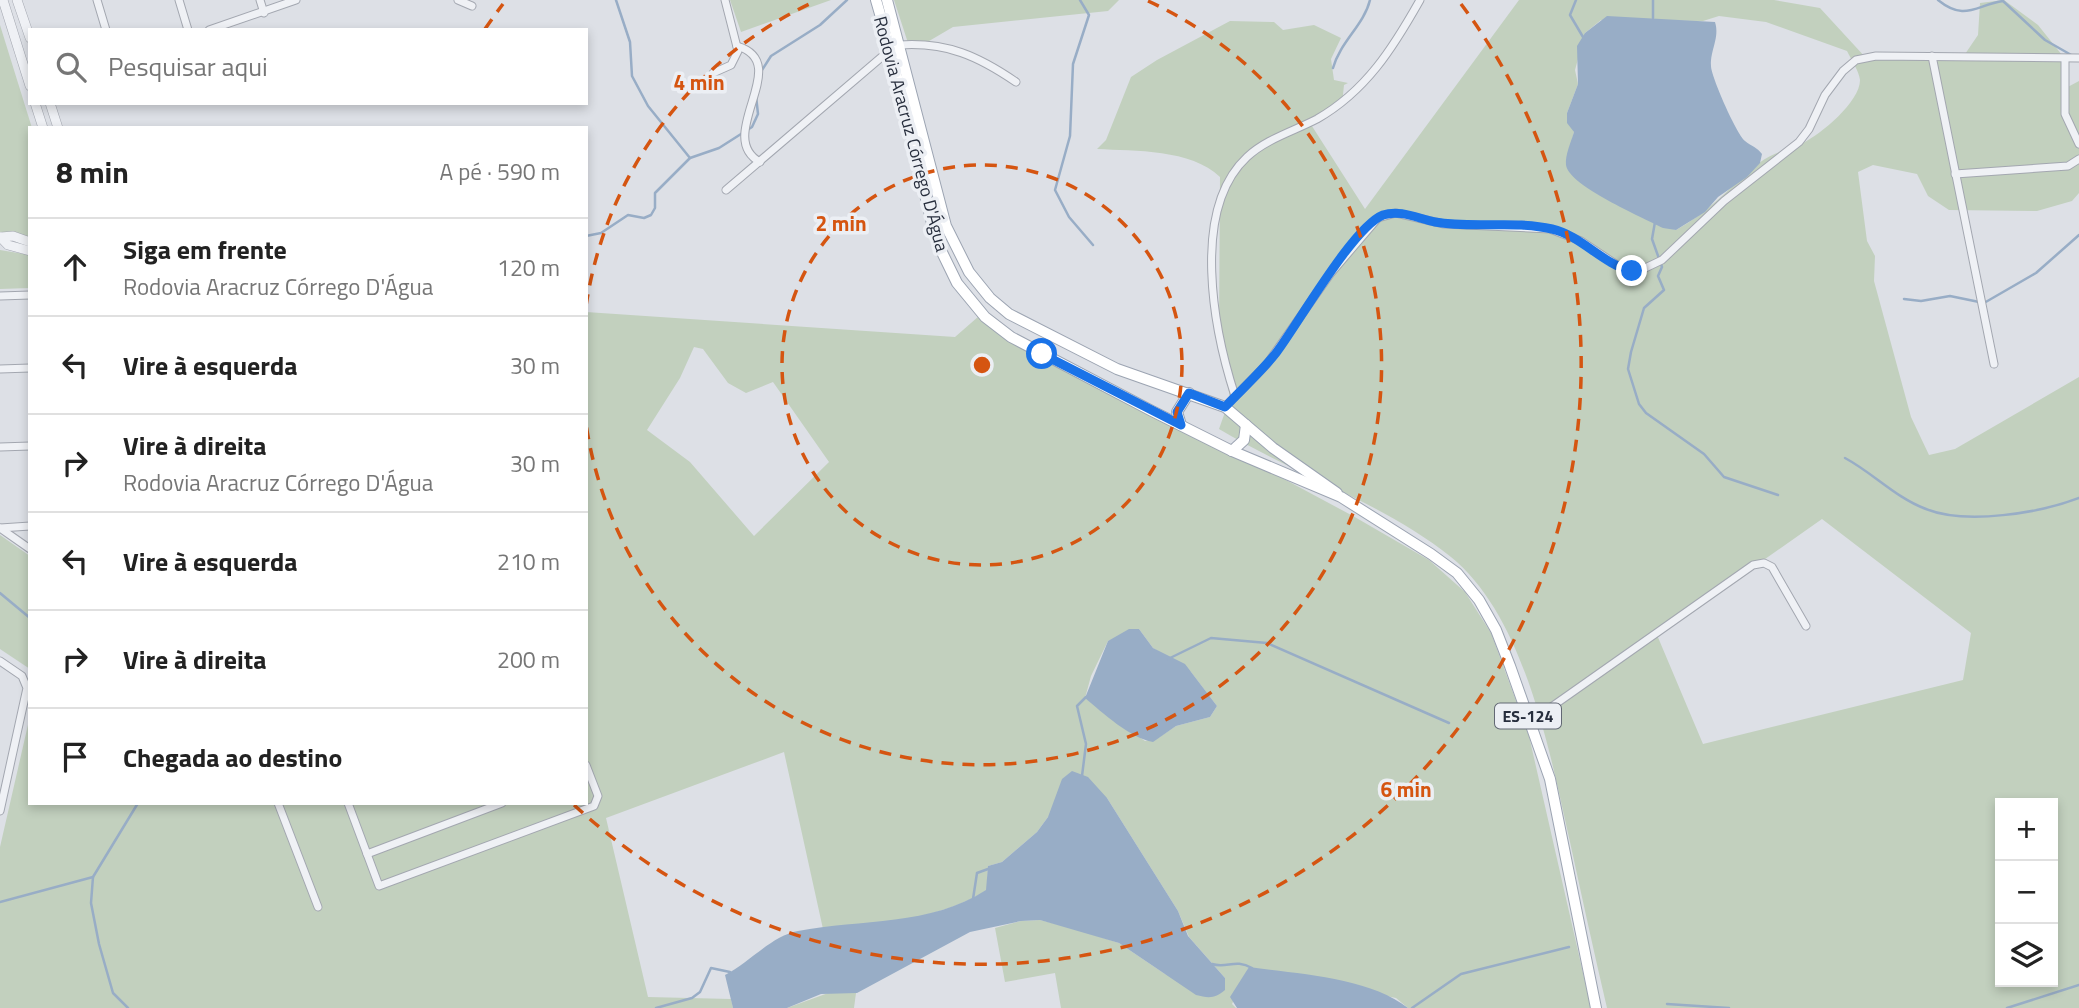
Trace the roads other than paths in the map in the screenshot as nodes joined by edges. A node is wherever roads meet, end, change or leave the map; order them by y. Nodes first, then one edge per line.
1 (3, 0) edge
2 (17, 0) edge
3 (97, 0) edge
4 (180, 0) edge
5 (260, 0) edge
6 (296, 0) edge
7 (458, 0) edge
8 (725, 0) edge
9 (876, 0) edge
10 (887, 0) edge
11 (1420, 0) edge
12 (472, 6) dead end
13 (264, 12) junction
14 (105, 28) edge
15 (187, 28) edge
16 (215, 28) edge
17 (28, 32) edge
18 (737, 46) junction
19 (895, 47) junction
20 (1932, 56) junction
21 (2079, 58) edge
22 (2065, 60) junction
23 (713, 73) dead end
24 (28, 80) edge
25 (1016, 82) dead end
26 (36, 105) edge
27 (51, 105) edge
28 (42, 126) edge
29 (57, 126) edge
30 (2079, 144) edge
31 (2079, 159) edge
32 (760, 162) junction
33 (1955, 174) junction
34 (726, 190) dead end
35 (1, 237) edge
36 (26, 246) edge
37 (28, 295) edge
38 (0, 296) edge
39 (1994, 364) dead end
40 (28, 368) edge
41 (0, 369) edge
42 (1189, 393) junction
43 (1236, 396) junction
44 (1225, 407) junction
45 (1181, 425) junction
46 (1246, 425) junction
47 (28, 446) edge
48 (0, 447) edge
49 (1232, 451) junction
50 (1342, 497) junction
51 (28, 526) edge
52 (0, 528) edge
53 (28, 548) edge
54 (1805, 626) dead end
55 (0, 661) edge
56 (1530, 722) junction
57 (588, 770) edge
58 (279, 805) edge
59 (349, 805) edge
60 (497, 805) edge
61 (0, 811) edge
62 (367, 854) junction
63 (318, 907) dead end
64 (1596, 1008) edge

1 - 24 street
2 - 17 street
3 - 14 street
4 - 15 street
5 - 13 street
6 - 13 street
7 - 12 street
8 - 18 street
9 - 19 main road, Rodovia Aracruz Córrego D'Água / ES-124
10 - 19 main road, Rodovia Aracruz Córrego D'Água / ES-124
11 - 43 street
13 - 16 street
18 - 23 street
18 - 32 street
19 - 25 street
19 - 32 street
19 - 42 main road, Rodovia Aracruz Córrego D'Água / ES-124
19 - 45 main road, Rodovia Aracruz Córrego D'Água / ES-124
20 - 22 street
20 - 33 street
20 - 43 street
21 - 22 street
22 - 30 street
26 - 28 street
27 - 29 street
31 - 33 street
32 - 34 street
33 - 39 street
35 - 36 street
37 - 38 street
40 - 41 street
42 - 44 main road, Rodovia Aracruz Córrego D'Água / ES-124
42 - 45 main road
43 - 44 street
44 - 46 main road, Rodovia Aracruz Córrego D'Água / ES-124
45 - 49 main road, Rodovia Aracruz Córrego D'Água / ES-124
46 - 49 main road
46 - 50 main road, Rodovia Aracruz Córrego D'Água / ES-124
47 - 48 street
49 - 50 main road, Rodovia Aracruz Córrego D'Água / ES-124
50 - 56 main road, Rodovia Aracruz Córrego D'Água / ES-124
51 - 52 street
52 - 53 street
54 - 56 street
55 - 61 street
56 - 64 main road, Rodovia Aracruz Córrego D'Água / ES-124
57 - 62 street
58 - 63 street
59 - 62 street
60 - 62 street

